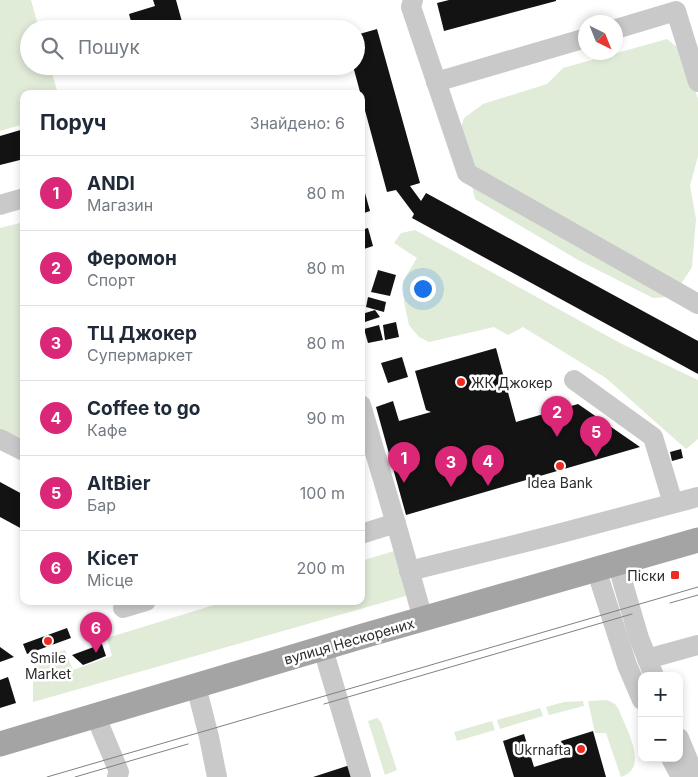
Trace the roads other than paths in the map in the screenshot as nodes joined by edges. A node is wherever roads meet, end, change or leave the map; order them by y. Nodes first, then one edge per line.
1 (413, 0) edge
2 (623, 27) edge
3 (578, 40) edge
4 (436, 82) junction
5 (698, 82) edge
6 (20, 199) edge
7 (0, 205) edge
8 (698, 304) edge
9 (574, 380) dead end
10 (365, 430) edge
11 (0, 439) edge
12 (367, 443) edge
13 (20, 449) edge
14 (698, 497) edge
15 (673, 503) junction
16 (396, 523) junction
17 (365, 533) edge
18 (698, 540) edge
19 (607, 566) junction
20 (409, 571) junction
21 (133, 605) edge
22 (124, 608) dead end
23 (423, 619) junction
24 (698, 645) edge
25 (323, 649) junction
26 (651, 668) edge
27 (196, 686) junction
28 (638, 691) edge
29 (96, 717) junction
30 (0, 744) edge
31 (683, 748) edge
32 (673, 762) edge
33 (120, 775) edge
34 (217, 777) edge
35 (361, 777) edge
36 (681, 777) edge
37 (692, 777) edge

1 - 4 lane
2 - 5 lane
3 - 4 lane
4 - 8 lane
6 - 7 lane
9 - 15 lane
10 - 12 lane
11 - 13 lane
12 - 16 lane
14 - 15 lane
15 - 20 lane
16 - 17 lane
16 - 20 lane
18 - 19 main road, вулиця Нескорених
19 - 23 main road, вулиця Нескорених
19 - 26 lane
19 - 28 lane
20 - 23 lane
21 - 22 lane
23 - 25 main road, вулиця Нескорених
24 - 26 lane
25 - 27 main road, вулиця Нескорених
25 - 35 lane
27 - 29 main road, вулиця Нескорених
27 - 34 lane
29 - 30 main road, вулиця Нескорених
29 - 33 lane
31 - 37 lane
32 - 36 lane

